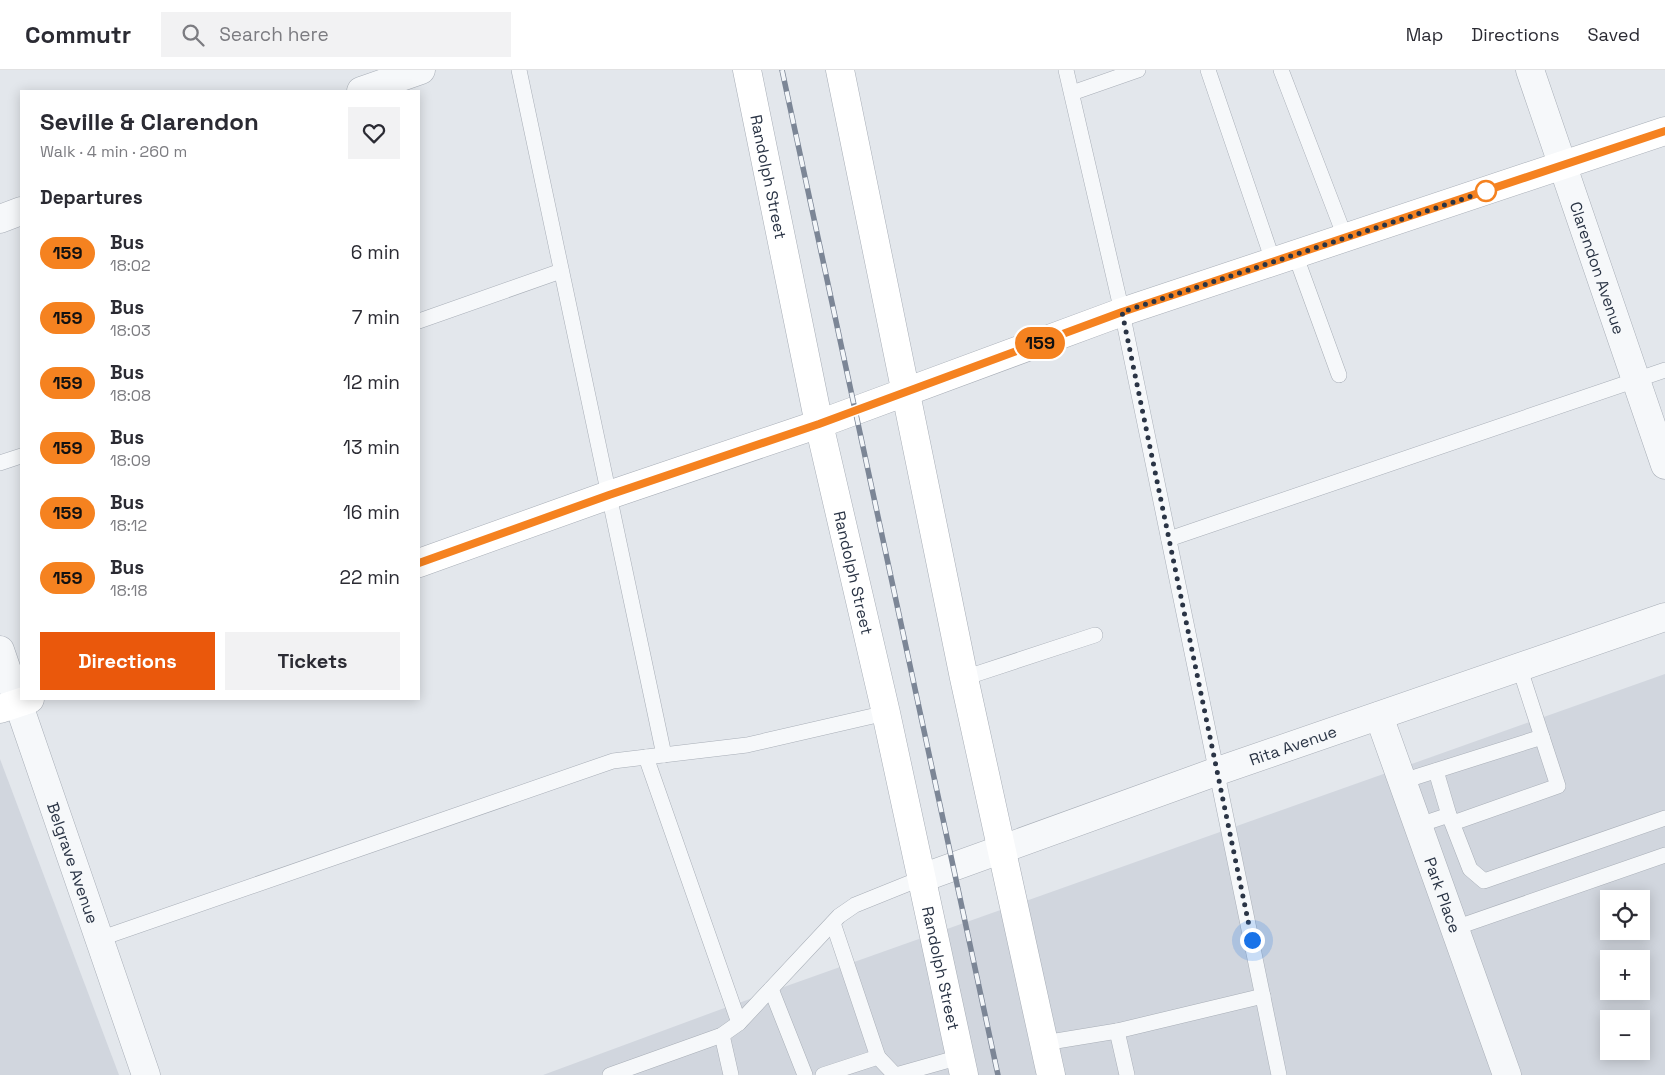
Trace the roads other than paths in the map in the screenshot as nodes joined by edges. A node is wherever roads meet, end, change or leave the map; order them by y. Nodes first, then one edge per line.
1 (421, 70) edge
2 (519, 70) edge
3 (747, 70) edge
4 (840, 70) edge
5 (1066, 70) edge
6 (1138, 70) edge
7 (1208, 70) edge
8 (1281, 70) edge
9 (1530, 70) edge
10 (364, 90) edge
11 (1072, 93) junction
12 (1665, 131) edge
13 (1563, 166) junction
14 (20, 212) edge
15 (0, 219) edge
16 (1345, 237) junction
17 (1284, 257) junction
18 (561, 271) junction
19 (1122, 312) junction
20 (420, 322) edge
21 (1665, 370) edge
22 (1339, 375) dead end
23 (1636, 380) junction
24 (905, 393) junction
25 (819, 424) junction
26 (20, 456) edge
27 (0, 464) edge
28 (1665, 465) edge
29 (609, 495) junction
30 (1169, 539) junction
31 (420, 563) edge
32 (1665, 617) edge
33 (1095, 635) dead end
34 (0, 650) edge
35 (1519, 666) junction
36 (964, 678) junction
37 (16, 704) edge
38 (886, 713) junction
39 (1379, 716) junction
40 (1542, 737) junction
41 (664, 755) junction
42 (646, 757) junction
43 (1218, 771) junction
44 (1436, 771) junction
45 (1403, 781) junction
46 (1665, 818) edge
47 (1451, 819) junction
48 (1419, 825) junction
49 (1002, 849) junction
50 (1665, 855) edge
51 (922, 878) junction
52 (832, 923) junction
53 (1455, 928) junction
54 (99, 939) junction
55 (770, 989) junction
56 (1263, 996) junction
57 (739, 1023) junction
58 (1117, 1031) junction
59 (722, 1035) junction
60 (1044, 1043) junction
61 (878, 1057) junction
62 (962, 1066) edge
63 (146, 1075) edge
64 (610, 1075) edge
65 (731, 1075) edge
66 (805, 1075) edge
67 (823, 1075) edge
68 (895, 1075) edge
69 (1051, 1075) edge
70 (1127, 1075) edge
71 (1279, 1075) edge
72 (1507, 1075) edge

1 - 10 street
2 - 18 lane
3 - 25 street, Randolph Street
4 - 24 street
5 - 11 lane
6 - 11 lane
7 - 17 lane
8 - 16 lane
9 - 13 street, Clarendon Avenue
11 - 19 lane
12 - 13 street
13 - 16 street
13 - 23 street, Clarendon Avenue
14 - 15 street
16 - 17 street
17 - 19 street
17 - 22 lane
18 - 20 lane
18 - 29 lane
19 - 24 street
19 - 30 lane
21 - 23 lane
23 - 28 street, Clarendon Avenue
23 - 30 lane
24 - 25 street
24 - 36 street
25 - 29 street
25 - 38 street, Randolph Street
26 - 27 lane
29 - 31 street
29 - 41 lane
30 - 43 lane
32 - 35 street, Rita Avenue
33 - 36 lane
34 - 37 street, Belgrave Avenue
35 - 39 street, Rita Avenue
35 - 40 lane
36 - 49 street
37 - 54 street, Belgrave Avenue
38 - 41 lane
38 - 51 street, Randolph Street
39 - 43 street, Rita Avenue
39 - 45 street, Park Place
40 - 44 lane
40 - 47 lane
41 - 42 lane
42 - 54 lane
42 - 57 lane
43 - 49 street, Rita Avenue
43 - 56 lane
44 - 45 lane
44 - 47 lane
45 - 48 street, Park Place
46 - 47 lane
47 - 48 lane
48 - 53 street, Park Place
49 - 51 street, Rita Avenue
49 - 60 street
50 - 53 lane
51 - 52 lane
51 - 62 street, Randolph Street
52 - 55 lane
52 - 61 lane
53 - 72 street, Park Place
54 - 63 street, Belgrave Avenue
55 - 57 lane
55 - 66 lane
56 - 58 lane
56 - 71 lane
57 - 59 lane
58 - 60 lane
58 - 70 lane
59 - 64 lane
59 - 65 lane
60 - 69 street
61 - 67 lane
61 - 68 lane
62 - 68 lane

